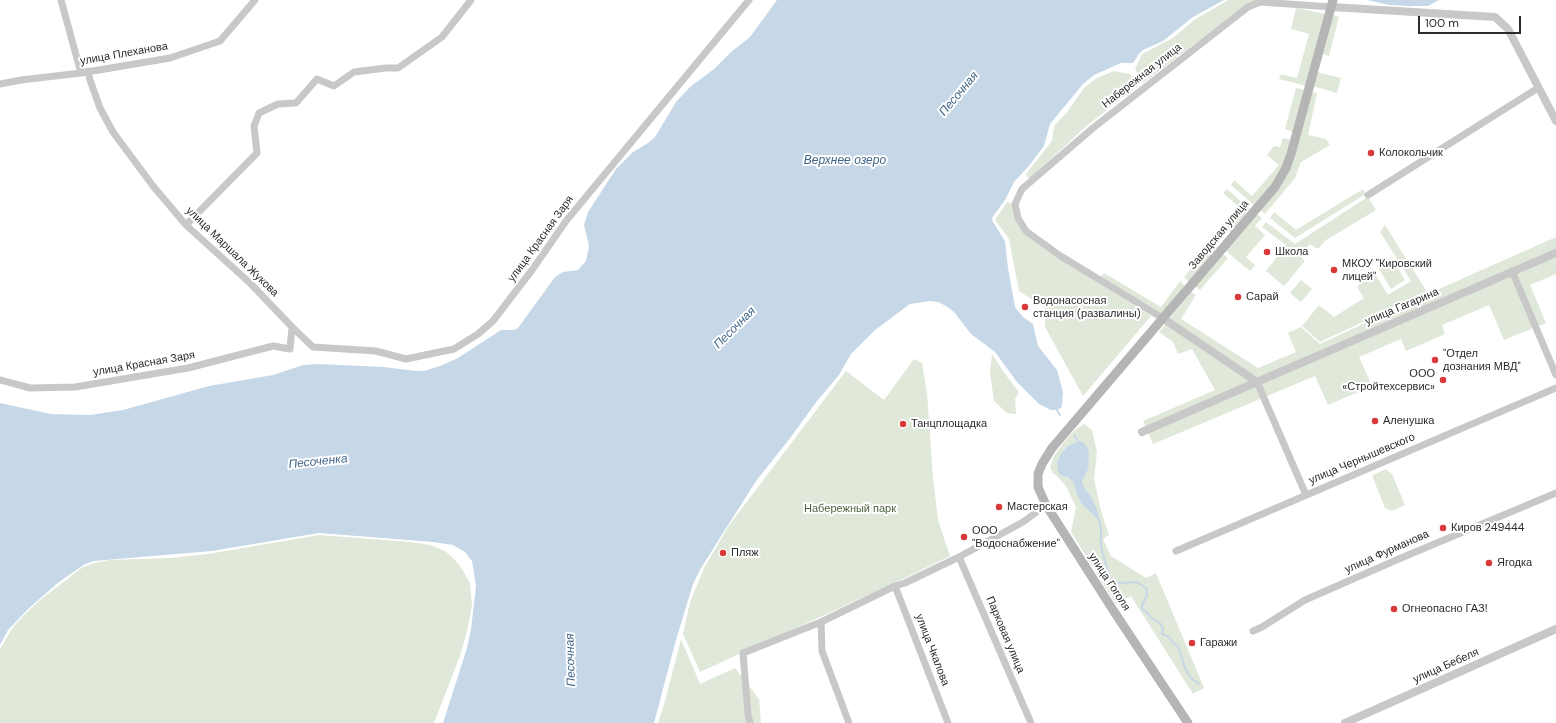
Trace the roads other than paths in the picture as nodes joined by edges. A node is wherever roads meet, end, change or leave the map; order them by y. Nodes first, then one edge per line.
1 (61, 0) edge
2 (255, 0) edge
3 (471, 0) edge
4 (745, 1) edge
5 (1333, 4) edge
6 (85, 72) junction
7 (0, 84) edge
8 (1538, 88) junction
9 (1556, 121) edge
10 (1368, 195) dead end
11 (186, 225) junction
12 (1556, 253) edge
13 (1512, 271) junction
14 (1164, 319) junction
15 (292, 326) junction
16 (1556, 374) edge
17 (0, 380) edge
18 (1257, 382) junction
19 (1556, 388) edge
20 (1142, 432) dead end
21 (1052, 448) joint
22 (1556, 493) edge
23 (1306, 495) junction
24 (1046, 505) junction
25 (1176, 551) dead end
26 (959, 557) junction
27 (895, 586) junction
28 (821, 622) junction
29 (1556, 629) edge
30 (1253, 631) dead end
31 (1361, 720) edge
32 (750, 723) edge
33 (849, 723) edge
34 (948, 723) edge
35 (1031, 723) edge
36 (1188, 723) edge
37 (1345, 723) edge

1 - 6 street, улица Маршала Жукова
2 - 6 street, улица Плеханова
3 - 11 street
4 - 15 street, улица Красная Заря
5 - 8 street, Набережная улица
5 - 14 main road, Заводская улица
5 - 14 street, Набережная улица
6 - 7 street, улица Плеханова
6 - 11 street, улица Маршала Жукова
8 - 9 street
8 - 10 street
11 - 15 street, улица Маршала Жукова
12 - 13 street, улица Гагарина
13 - 16 street
13 - 18 street, улица Гагарина
14 - 18 street
14 - 21 main road, Заводская улица
15 - 17 street, улица Красная Заря
18 - 20 street, улица Гагарина
18 - 23 street
19 - 23 street, улица Чернышевского
21 - 24 main road, улица Гоголя
22 - 30 street, улица Фурманова
23 - 25 street, улица Чернышевского
24 - 26 street
24 - 36 main road, улица Гоголя
26 - 27 street
26 - 35 street, Парковая улица
27 - 28 street
27 - 34 street, улица Чкалова
28 - 32 street
28 - 33 street
29 - 31 street, улица Бебеля
31 - 37 street, улица Бебеля

